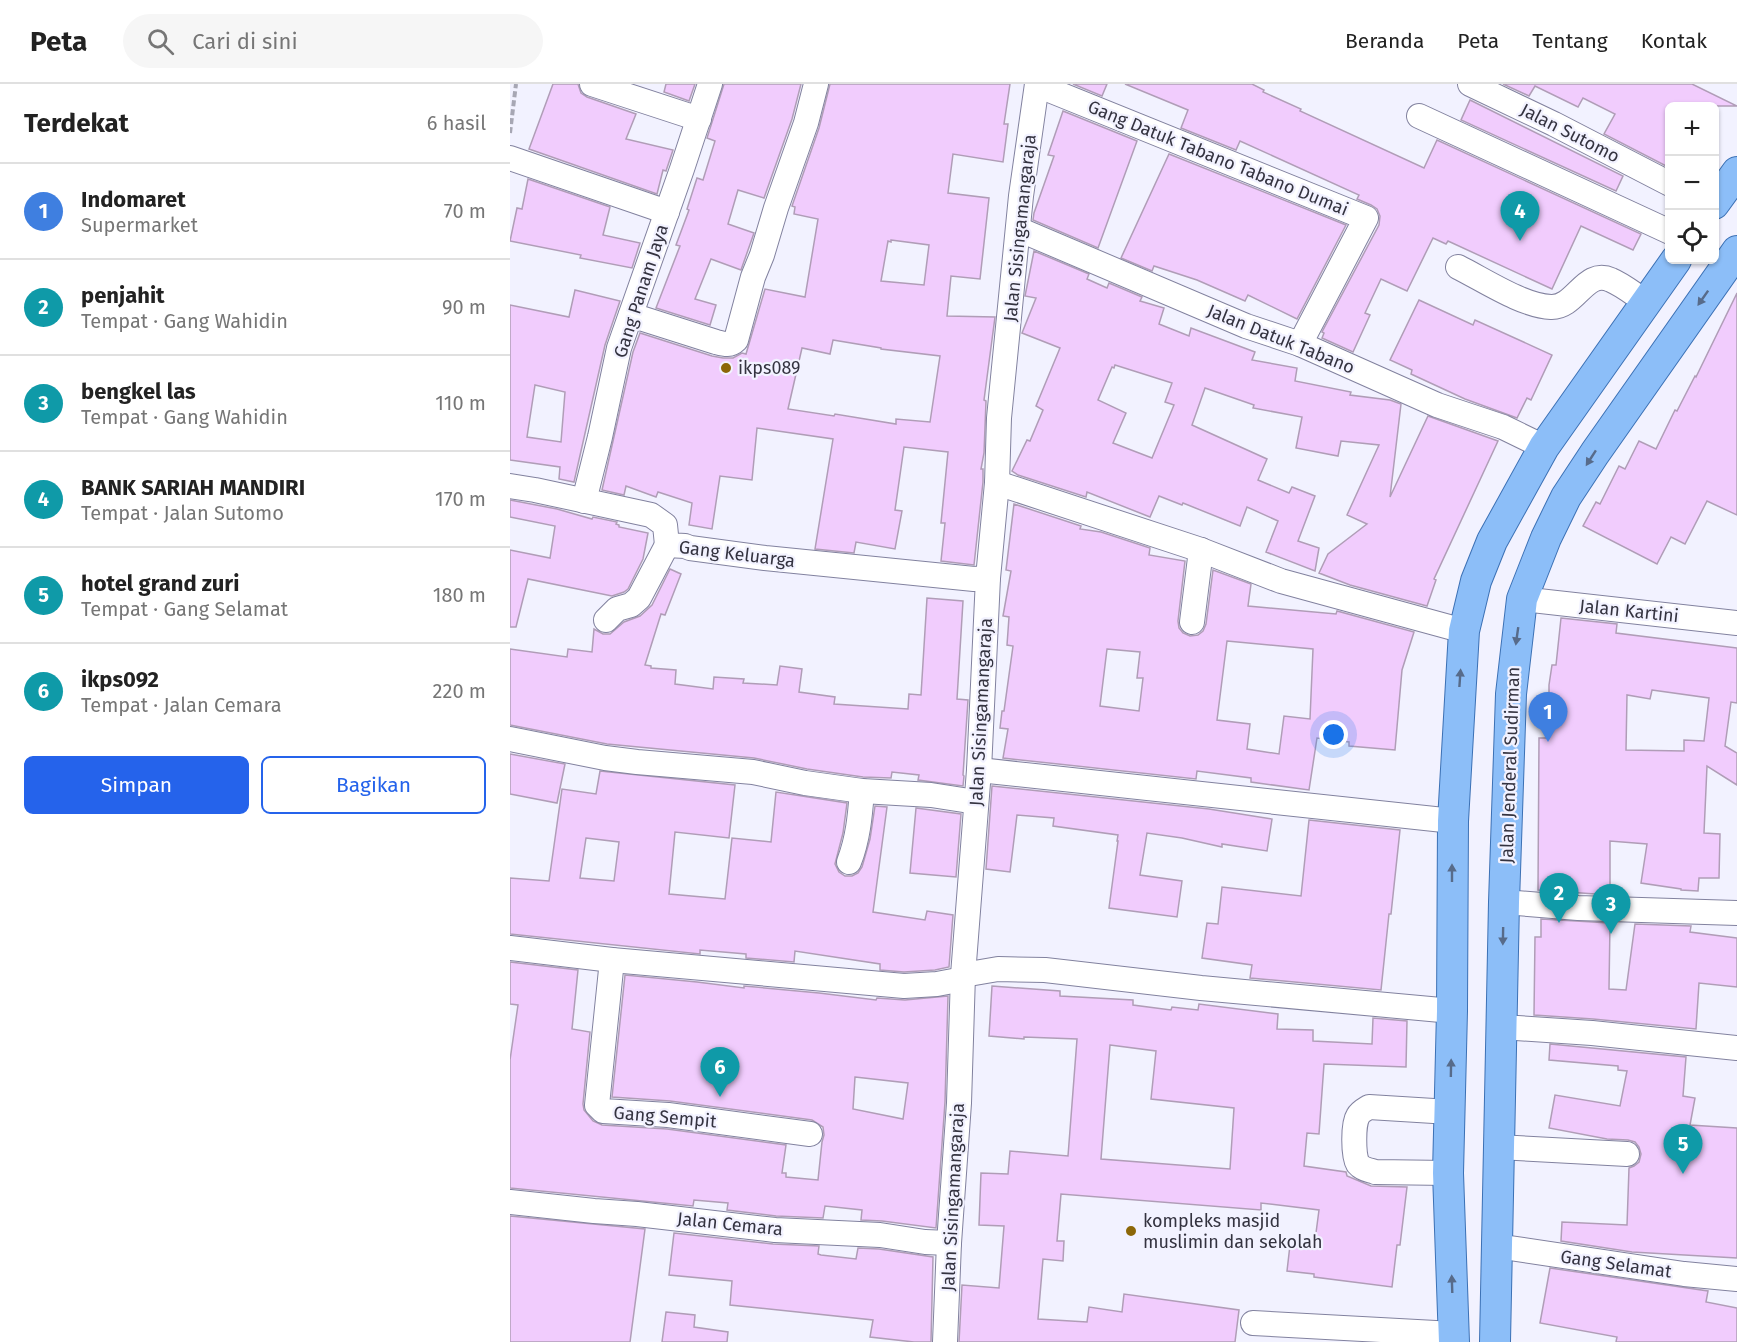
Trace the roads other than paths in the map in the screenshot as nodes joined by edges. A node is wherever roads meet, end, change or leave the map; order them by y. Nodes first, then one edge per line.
1 (592, 84) edge
2 (710, 84) edge
3 (816, 84) edge
4 (1037, 84) edge
5 (1470, 84) edge
6 (1419, 116) dead end
7 (699, 119) junction
8 (510, 158) edge
9 (1737, 172) edge
10 (1665, 181) edge
11 (1719, 197) edge
12 (667, 212) junction
13 (1018, 230) junction
14 (1665, 230) edge
15 (1737, 250) edge
16 (1673, 264) edge
17 (1458, 267) dead end
18 (1646, 302) junction
19 (631, 315) junction
20 (1300, 344) junction
21 (1544, 447) junction
22 (997, 483) junction
23 (510, 486) edge
24 (584, 501) junction
25 (667, 545) junction
26 (1201, 550) junction
27 (988, 578) junction
28 (1522, 599) junction
29 (606, 620) dead end
30 (1192, 622) dead end
31 (1737, 623) edge
32 (1464, 631) junction
33 (510, 739) edge
34 (979, 770) junction
35 (862, 791) junction
36 (976, 802) junction
37 (1453, 821) junction
38 (849, 862) dead end
39 (1504, 902) junction
40 (1737, 913) edge
41 (510, 948) edge
42 (612, 960) junction
43 (963, 975) junction
44 (1452, 1011) junction
45 (1502, 1027) junction
46 (1737, 1048) edge
47 (1450, 1112) junction
48 (810, 1134) dead end
49 (1498, 1147) junction
50 (1627, 1154) dead end
51 (1448, 1173) junction
52 (510, 1202) edge
53 (949, 1243) junction
54 (1496, 1246) junction
55 (1737, 1279) edge
56 (1253, 1323) dead end
57 (1454, 1338) edge
58 (945, 1342) edge
59 (1495, 1342) edge

1 - 7 street
2 - 7 street, Gang Panam Jaya
3 - 19 street
4 - 13 street, Jalan Sisingamangaraja
4 - 20 street, Gang Datuk Tabano Tabano Dumai
5 - 10 street, Jalan Sutomo
6 - 14 street
7 - 12 street, Gang Panam Jaya
8 - 12 street
9 - 11 main road
12 - 19 street, Gang Panam Jaya
13 - 20 street, Jalan Datuk Tabano
13 - 22 street, Jalan Sisingamangaraja
15 -> 28 main road, Jalan Jenderal Sudirman
16 - 18 main road
17 - 18 street
18 - 21 main road
19 - 24 street, Gang Panam Jaya
20 - 21 street, Jalan Datuk Tabano
21 - 32 main road
22 - 26 street
22 - 27 street, Jalan Sisingamangaraja
23 - 24 street, Gang Keluarga
24 - 25 street, Gang Keluarga
25 - 27 street, Gang Keluarga
25 - 29 street
26 - 30 street
26 - 32 street
27 - 34 street, Jalan Sisingamangaraja
28 - 31 street, Jalan Kartini
28 -> 39 main road, Jalan Jenderal Sudirman
37 -> 32 main road
33 - 35 street
34 - 36 street, Jalan Sisingamangaraja
34 - 37 street
35 - 36 street
35 - 38 street
36 - 43 street, Jalan Sisingamangaraja
44 -> 37 main road
39 - 40 street
39 -> 45 main road, Jalan Jenderal Sudirman
41 - 42 street
42 - 43 street
42 - 48 street, Gang Sempit
43 - 44 street
43 - 53 street, Jalan Sisingamangaraja
47 -> 44 main road
45 - 46 street
45 - 49 main road, Jalan Jenderal Sudirman
47 - 51 main road
47 - 51 street
49 - 50 street
49 - 54 main road, Jalan Jenderal Sudirman
57 -> 51 main road
52 - 53 street, Jalan Cemara
53 - 58 street, Jalan Sisingamangaraja
54 - 55 street, Gang Selamat
54 - 59 main road, Jalan Jenderal Sudirman
56 - 57 street

